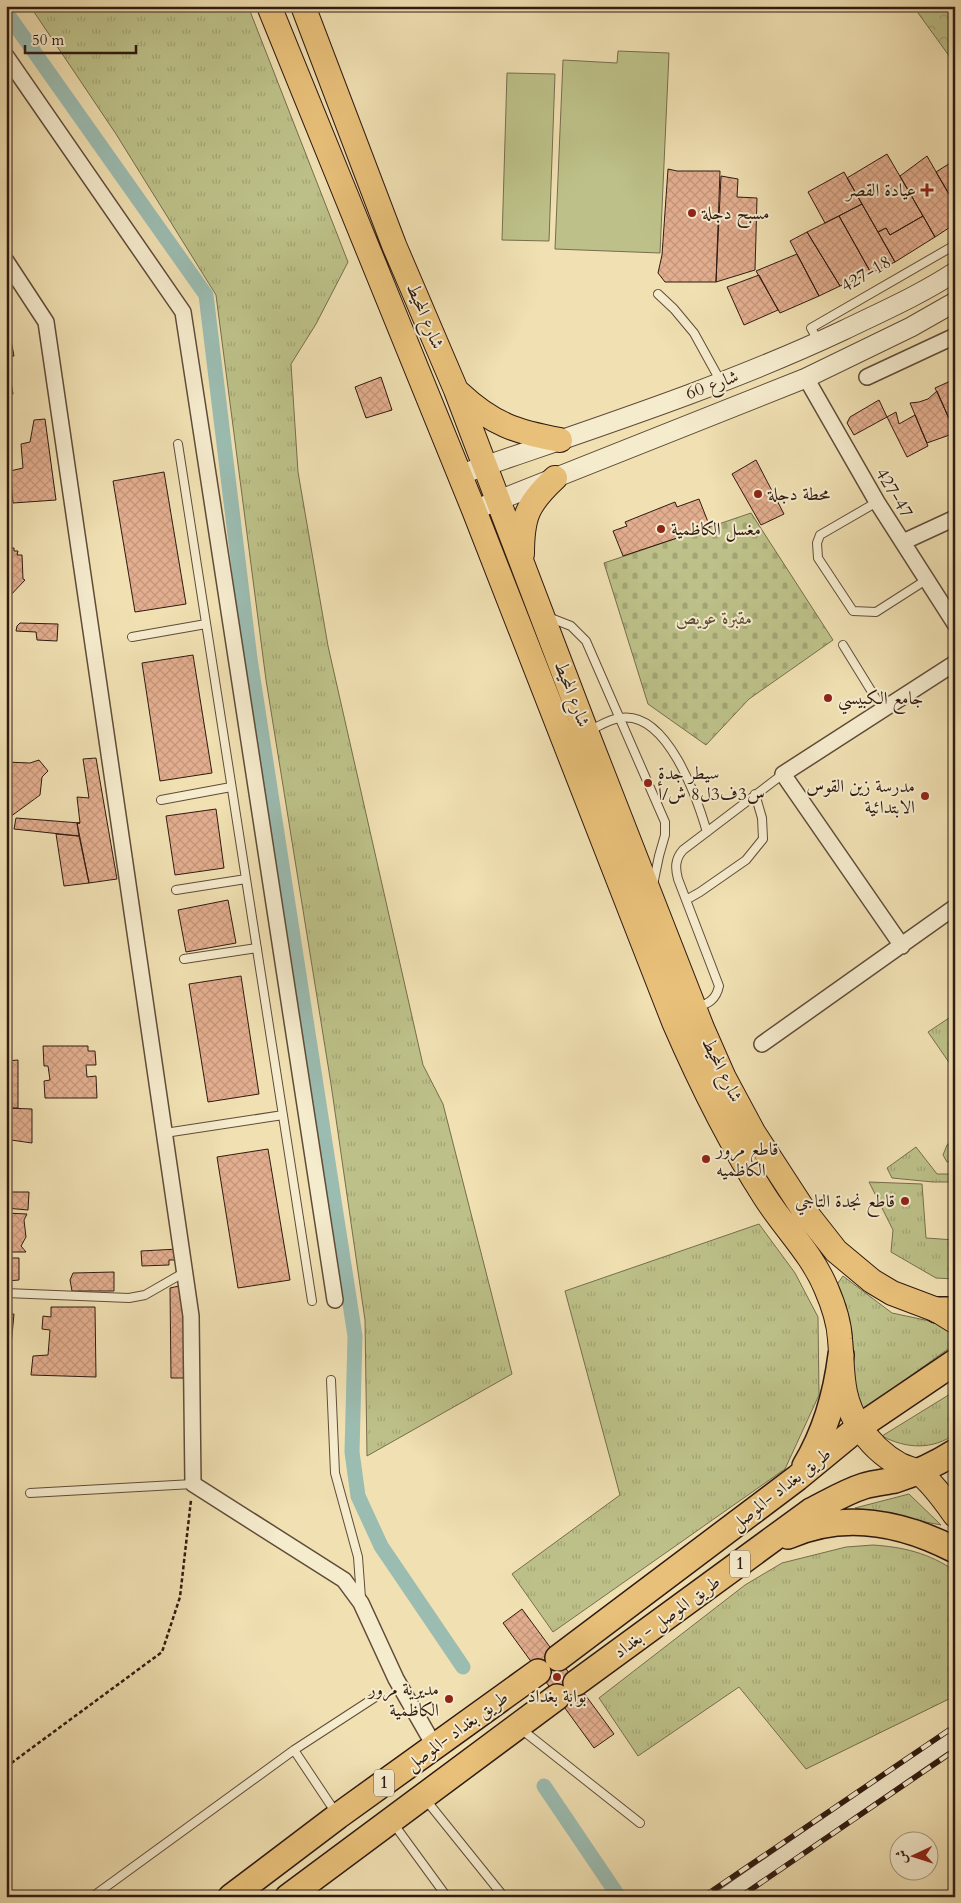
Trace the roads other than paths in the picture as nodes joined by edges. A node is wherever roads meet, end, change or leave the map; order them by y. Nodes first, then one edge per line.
1 (269, 6) edge
2 (303, 6) edge
3 (6, 56) edge
4 (955, 245) edge
5 (6, 261) edge
6 (955, 272) edge
7 (658, 294) dead end
8 (955, 302) edge
9 (955, 336) edge
10 (819, 342) junction
11 (867, 377) dead end
12 (806, 378) junction
13 (721, 382) junction
14 (456, 390) junction
15 (560, 440) junction
16 (178, 444) dead end
17 (485, 466) junction
18 (459, 475) junction
19 (555, 478) junction
20 (499, 500) junction
21 (877, 502) junction
22 (474, 510) junction
23 (955, 518) edge
24 (902, 542) junction
25 (522, 566) junction
26 (926, 580) junction
27 (542, 615) junction
28 (206, 624) junction
29 (955, 624) edge
30 (132, 636) dead end
31 (843, 645) dead end
32 (955, 663) edge
33 (883, 710) junction
34 (620, 718) junction
35 (588, 735) junction
36 (568, 750) junction
37 (602, 770) junction
38 (783, 774) junction
39 (578, 776) junction
40 (231, 787) junction
41 (756, 794) junction
42 (160, 800) dead end
43 (707, 832) junction
44 (246, 879) junction
45 (176, 890) dead end
46 (686, 900) junction
47 (653, 902) junction
48 (955, 907) edge
49 (902, 946) junction
50 (257, 948) junction
51 (184, 960) dead end
52 (694, 1009) junction
53 (762, 1044) dead end
54 (283, 1115) junction
55 (165, 1133) junction
56 (185, 1272) junction
57 (6, 1293) edge
58 (335, 1300) dead end
59 (312, 1301) dead end
60 (949, 1314) edge
61 (841, 1355) junction
62 (955, 1362) edge
63 (332, 1380) dead end
64 (859, 1428) junction
65 (955, 1452) edge
66 (918, 1472) junction
67 (797, 1478) junction
68 (193, 1484) junction
69 (30, 1494) dead end
70 (955, 1515) edge
71 (955, 1550) edge
72 (747, 1559) junction
73 (361, 1603) junction
74 (374, 1698) dead end
75 (518, 1726) junction
76 (955, 1737) edge
77 (435, 1747) junction
78 (294, 1750) junction
79 (370, 1793) junction
80 (423, 1796) junction
81 (338, 1816) junction
82 (390, 1820) junction
83 (640, 1823) dead end
84 (360, 1844) junction
85 (92, 1897) edge
86 (231, 1897) edge
87 (288, 1897) edge
88 (448, 1897) edge
89 (504, 1897) edge
90 (723, 1897) edge

1 - 18 main road, شارع المحيط
2 - 14 main road, شارع المحيط
3 - 58 street
4 - 10 lane, 427-18
5 - 55 street
6 - 10 street, شارع 60
7 - 13 lane
8 - 12 street, شارع 60
9 - 11 street
10 - 13 street, شارع 60
12 - 19 street, شارع 60
12 - 21 street, 427-47
13 - 15 street, شارع 60
14 - 15 main road
14 - 17 main road, شارع المحيط
15 - 17 street, شارع 60
16 - 28 lane
17 - 18 street, شارع 60
17 - 20 main road, شارع المحيط
18 - 22 main road, شارع المحيط
19 - 20 street, شارع 60
19 - 25 main road
20 - 22 street, شارع 60
20 - 25 main road, شارع المحيط
21 - 24 street, 427-47
21 - 26 lane
22 - 36 main road, شارع المحيط
23 - 24 street
24 - 26 street, 427-47
25 - 27 main road, شارع المحيط
26 - 29 street, 427-47
27 - 34 lane
27 - 35 main road, شارع المحيط
28 - 30 lane
28 - 40 lane
31 - 33 lane
32 - 33 street
33 - 38 street
34 - 35 lane
34 - 43 lane
34 - 47 lane
35 - 36 main road
35 - 37 main road, شارع المحيط
36 - 39 main road, شارع المحيط
37 - 39 main road
37 - 47 main road, شارع المحيط
38 - 41 lane
38 - 49 street
39 - 61 main road, شارع المحيط
40 - 42 lane
40 - 44 lane
41 - 43 lane
41 - 46 lane
43 - 46 lane
44 - 45 lane
44 - 50 lane
46 - 52 lane
47 - 52 main road, شارع المحيط
48 - 49 street
49 - 53 street
50 - 51 lane
50 - 54 lane
52 - 60 main road, شارع المحيط
54 - 55 lane
54 - 59 lane
55 - 56 street
56 - 57 lane
56 - 68 street
61 - 64 main road, شارع المحيط
61 - 67 highway
62 - 64 highway, 1
63 - 73 lane
64 - 66 main road, شارع المحيط
64 - 67 highway, طريق بغداد -الموصل / 1
65 - 66 highway, 1
66 - 70 main road
66 - 72 highway, طريق الموصل - بغداد / 1
67 - 77 highway, طريق بغداد -الموصل / 1
68 - 69 lane
68 - 73 street
71 - 72 highway
72 - 75 highway, طريق الموصل - بغداد / 1
73 - 77 street
74 - 78 lane
75 - 80 highway, طريق الموصل - بغداد / 1
75 - 83 lane
76 - 90 street
77 - 79 highway, طريق بغداد -الموصل / 1
78 - 81 lane
78 - 85 lane
79 - 81 highway, طريق بغداد -الموصل / 1
79 - 82 highway
80 - 82 highway, طريق الموصل - بغداد / 1
80 - 89 lane
81 - 84 highway
81 - 86 highway, طريق بغداد -الموصل / 1
82 - 84 highway, طريق الموصل - بغداد / 1
82 - 88 lane
84 - 87 highway, طريق الموصل - بغداد / 1

